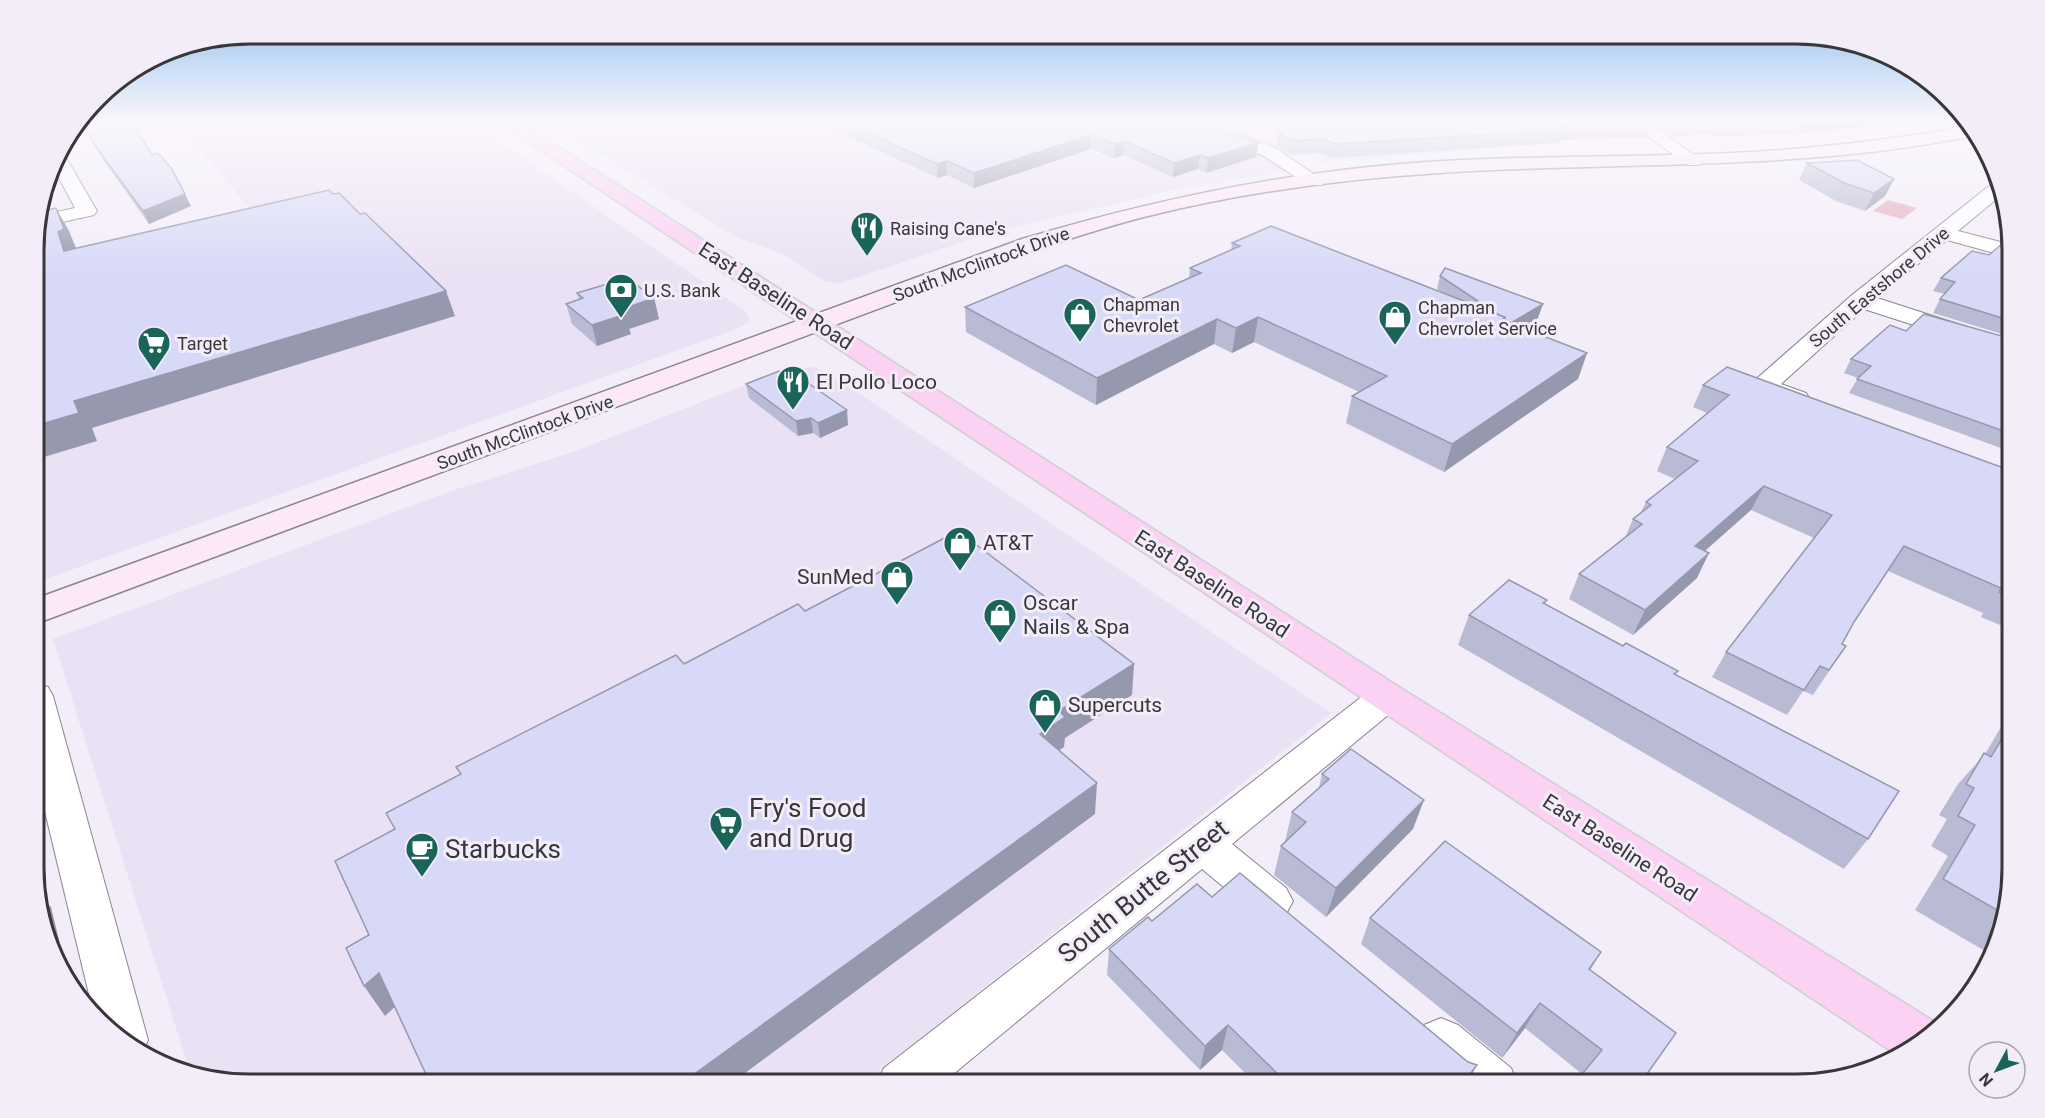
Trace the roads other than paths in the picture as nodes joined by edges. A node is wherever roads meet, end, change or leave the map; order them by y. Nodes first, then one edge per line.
1 (66, 173) edge
2 (587, 173) edge
3 (1303, 173) edge
4 (1397, 173) edge
5 (1315, 181) junction
6 (1993, 193) edge
7 (46, 220) edge
8 (1944, 233) junction
9 (2002, 249) edge
10 (1860, 300) junction
11 (820, 324) junction
12 (1978, 338) edge
13 (1817, 406) edge
14 (44, 609) edge
15 (1386, 697) junction
16 (44, 731) edge
17 (1202, 844) junction
18 (1302, 927) edge
19 (1412, 1017) edge
20 (121, 1029) edge
21 (1914, 1037) edge
22 (915, 1074) edge
23 (1481, 1074) edge

1 - 7 street
2 - 11 main road, East Baseline Road
3 - 5 street
4 - 5 main road, South McClintock Drive
5 - 11 main road, South McClintock Drive
6 - 8 street, South Eastshore Drive
8 - 9 street
8 - 10 street, South Eastshore Drive
10 - 12 street
10 - 13 street, South Eastshore Drive
11 - 14 main road, South McClintock Drive
11 - 15 main road, East Baseline Road
15 - 17 street, South Butte Street
15 - 21 main road, East Baseline Road
16 - 20 street
17 - 18 street
17 - 22 street, South Butte Street
19 - 23 street

